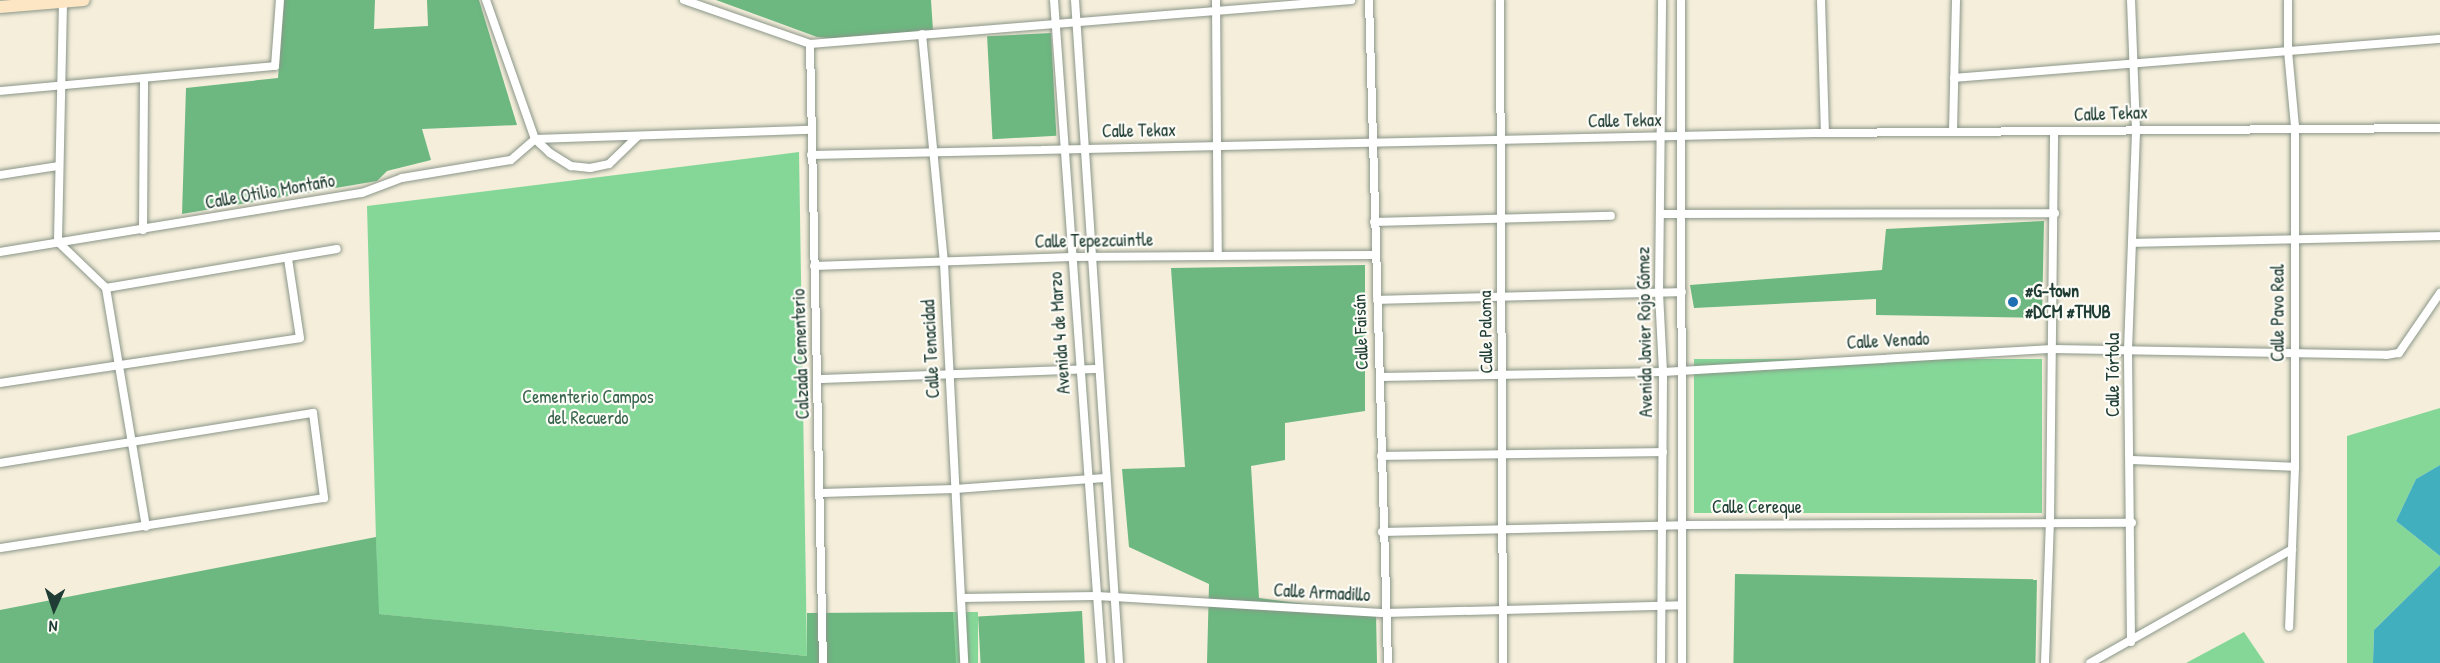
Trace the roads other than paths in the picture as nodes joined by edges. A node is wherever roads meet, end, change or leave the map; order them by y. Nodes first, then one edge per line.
1 (84, 0) edge
2 (280, 0) edge
3 (486, 0) edge
4 (684, 0) edge
5 (1054, 0) edge
6 (1075, 0) edge
7 (1216, 0) edge
8 (1351, 0) edge
9 (1369, 0) edge
10 (1500, 0) edge
11 (1662, 0) edge
12 (1681, 0) edge
13 (1821, 0) edge
14 (1956, 0) edge
15 (2132, 0) edge
16 (2288, 0) edge
17 (63, 2) junction
18 (0, 7) edge
19 (1215, 12) junction
20 (1076, 22) junction
21 (1055, 23) junction
22 (922, 34) junction
23 (2440, 39) edge
24 (810, 44) junction
25 (2288, 51) junction
26 (2133, 66) junction
27 (1954, 78) junction
28 (144, 79) junction
29 (60, 85) junction
30 (0, 91) edge
31 (2295, 127) junction
32 (2136, 129) junction
33 (2440, 129) edge
34 (811, 130) junction
35 (1953, 132) junction
36 (2054, 132) junction
37 (1825, 133) junction
38 (1682, 135) junction
39 (638, 136) junction
40 (1661, 136) junction
41 (535, 139) junction
42 (1501, 140) junction
43 (1371, 143) junction
44 (1217, 146) junction
45 (1083, 148) junction
46 (1063, 149) junction
47 (933, 153) junction
48 (811, 155) junction
49 (58, 166) junction
50 (0, 175) edge
51 (2055, 213) junction
52 (1661, 214) junction
53 (1682, 215) junction
54 (1611, 216) dead end
55 (1501, 220) junction
56 (1374, 222) junction
57 (143, 230) junction
58 (2440, 236) edge
59 (2295, 238) junction
60 (58, 242) junction
61 (2132, 243) junction
62 (337, 249) dead end
63 (0, 252) edge
64 (1218, 255) junction
65 (1374, 255) junction
66 (1072, 257) junction
67 (1090, 257) junction
68 (288, 259) junction
69 (944, 262) junction
70 (814, 266) junction
71 (106, 288) junction
72 (1682, 292) junction
73 (1659, 293) junction
74 (2440, 293) edge
75 (1502, 295) junction
76 (1377, 300) junction
77 (2052, 349) junction
78 (2128, 350) junction
79 (2295, 355) junction
80 (118, 368) junction
81 (1097, 369) junction
82 (1682, 369) junction
83 (1079, 371) junction
84 (1663, 372) junction
85 (1503, 373) junction
86 (1380, 376) junction
87 (949, 377) junction
88 (819, 379) junction
89 (0, 383) edge
90 (131, 444) junction
91 (1663, 452) junction
92 (1502, 454) junction
93 (1381, 456) junction
94 (2130, 460) junction
95 (0, 464) edge
96 (2295, 466) junction
97 (1106, 478) junction
98 (1086, 480) junction
99 (955, 489) junction
100 (822, 493) junction
101 (2050, 522) junction
102 (2132, 523) junction
103 (1662, 525) junction
104 (1683, 525) junction
105 (146, 527) junction
106 (1503, 531) junction
107 (1382, 532) junction
108 (0, 548) edge
109 (2292, 549) junction
110 (1097, 596) junction
111 (1115, 597) junction
112 (961, 598) junction
113 (1682, 604) junction
114 (1661, 605) junction
115 (1503, 611) junction
116 (1385, 614) junction
117 (2289, 627) dead end
118 (2131, 642) junction
119 (823, 663) edge
120 (964, 663) edge
121 (1102, 663) edge
122 (1119, 663) edge
123 (1388, 663) edge
124 (1503, 663) edge
125 (1661, 663) edge
126 (1682, 663) edge
127 (2045, 663) edge
128 (2090, 663) edge

1 - 17 main road
2 - 28 street
3 - 41 street
4 - 24 street
5 - 21 street, Avenida 4 de Marzo
6 - 20 street, Avenida 4 de Marzo
7 - 19 street
8 - 19 street
9 - 43 street, Calle Faisán
10 - 42 street, Calle Paloma
11 - 40 street, Avenida Javier Rojo Gómez
12 - 38 street, Avenida Javier Rojo Gómez
13 - 37 street
14 - 27 street
15 - 26 street, Calle Tórtola
16 - 25 street, Calle Pavo Real
17 - 18 main road
17 - 29 street
19 - 20 street
19 - 44 street
20 - 21 street
20 - 45 street, Avenida 4 de Marzo
21 - 22 street
21 - 46 street, Avenida 4 de Marzo
22 - 24 street
22 - 47 street, Calle Tenacidad
23 - 25 street
24 - 34 street, Calzada Cementerio
25 - 26 street
25 - 31 street, Calle Pavo Real
26 - 27 street
26 - 32 street, Calle Tórtola
27 - 35 street
28 - 29 street
28 - 57 street
29 - 30 street
29 - 49 street
31 - 32 street, Calle Tekax
31 - 33 street, Calle Tekax
31 - 59 street, Calle Pavo Real
32 - 36 street, Calle Tekax
32 - 61 street, Calle Tórtola
34 - 39 street
34 - 48 street, Calzada Cementerio
35 - 36 street, Calle Tekax
35 - 37 street, Calle Tekax
36 - 51 street
37 - 38 street, Calle Tekax
38 - 40 street, Calle Tekax
38 - 53 street, Avenida Javier Rojo Gómez
39 - 41 street
39 - 41 street
40 - 42 street, Calle Tekax
40 - 52 street, Avenida Javier Rojo Gómez
41 - 57 street, Calle Otilio Montaño
42 - 43 street, Calle Tekax
42 - 55 street, Calle Paloma
43 - 44 street, Calle Tekax
43 - 56 street, Calle Faisán
44 - 45 street, Calle Tekax
44 - 64 street
45 - 46 street, Calle Tekax
45 - 67 street, Avenida 4 de Marzo
46 - 47 street, Calle Tekax
46 - 66 street, Avenida 4 de Marzo
47 - 48 street, Calle Tekax
47 - 69 street, Calle Tenacidad
48 - 70 street, Calzada Cementerio
49 - 50 street
49 - 60 street
51 - 53 street
51 - 77 street
52 - 53 street
52 - 73 street, Avenida Javier Rojo Gómez
53 - 72 street, Avenida Javier Rojo Gómez
54 - 55 street
55 - 56 street
55 - 75 street, Calle Paloma
56 - 65 street, Calle Faisán
57 - 60 street, Calle Otilio Montaño
58 - 59 street
59 - 61 street
59 - 79 street, Calle Pavo Real
60 - 63 street, Calle Otilio Montaño
60 - 71 street
61 - 78 street, Calle Tórtola
62 - 68 street
64 - 65 street, Calle Tepezcuintle
64 - 67 street, Calle Tepezcuintle
65 - 76 street, Calle Faisán
66 - 67 street, Calle Tepezcuintle
66 - 69 street, Calle Tepezcuintle
66 - 83 street, Avenida 4 de Marzo
67 - 81 street, Avenida 4 de Marzo
68 - 71 street
68 - 80 street
69 - 70 street, Calle Tepezcuintle
69 - 87 street, Calle Tenacidad
70 - 88 street, Calzada Cementerio
71 - 80 street
72 - 73 street
72 - 82 street, Avenida Javier Rojo Gómez
73 - 75 street
73 - 84 street, Avenida Javier Rojo Gómez
74 - 79 street, Calle Venado
75 - 76 street
75 - 85 street, Calle Paloma
76 - 86 street, Calle Faisán
77 - 78 street, Calle Venado
77 - 82 street, Calle Venado
77 - 101 street
78 - 79 street, Calle Venado
78 - 94 street, Calle Tórtola
79 - 96 street, Calle Pavo Real
80 - 89 street
80 - 90 street
81 - 83 street
81 - 97 street, Avenida 4 de Marzo
82 - 84 street, Calle Venado
82 - 104 street, Avenida Javier Rojo Gómez
83 - 87 street
83 - 98 street, Avenida 4 de Marzo
84 - 85 street, Calle Venado
84 - 91 street, Avenida Javier Rojo Gómez
85 - 86 street, Calle Venado
85 - 92 street, Calle Paloma
86 - 93 street, Calle Faisán
87 - 88 street
87 - 99 street, Calle Tenacidad
88 - 100 street, Calzada Cementerio
90 - 95 street
90 - 105 street
90 - 105 street
91 - 92 street
91 - 103 street, Avenida Javier Rojo Gómez
92 - 93 street
92 - 106 street, Calle Paloma
93 - 107 street, Calle Faisán
94 - 96 street
94 - 102 street, Calle Tórtola
96 - 109 street, Calle Pavo Real
97 - 98 street
97 - 111 street, Avenida 4 de Marzo
98 - 99 street
98 - 110 street, Avenida 4 de Marzo
99 - 100 street
99 - 112 street, Calle Tenacidad
100 - 119 street, Calzada Cementerio
101 - 102 street, Calle Cereque
101 - 104 street, Calle Cereque
101 - 127 street
102 - 118 street, Calle Tórtola
103 - 104 street, Calle Cereque
103 - 106 street, Calle Cereque
103 - 114 street, Avenida Javier Rojo Gómez
104 - 113 street, Avenida Javier Rojo Gómez
105 - 108 street
106 - 107 street, Calle Cereque
106 - 115 street, Calle Paloma
107 - 116 street, Calle Faisán
109 - 117 street, Calle Pavo Real
109 - 118 street
110 - 111 street, Calle Armadillo
110 - 112 street, Calle Armadillo
110 - 121 street, Avenida 4 de Marzo
111 - 116 street, Calle Armadillo
111 - 122 street, Avenida 4 de Marzo
112 - 120 street, Calle Tenacidad
113 - 114 street, Calle Armadillo
113 - 126 street, Avenida Javier Rojo Gómez
114 - 115 street, Calle Armadillo
114 - 125 street, Avenida Javier Rojo Gómez
115 - 116 street, Calle Armadillo
115 - 124 street, Calle Paloma
116 - 123 street, Calle Faisán
118 - 128 street

